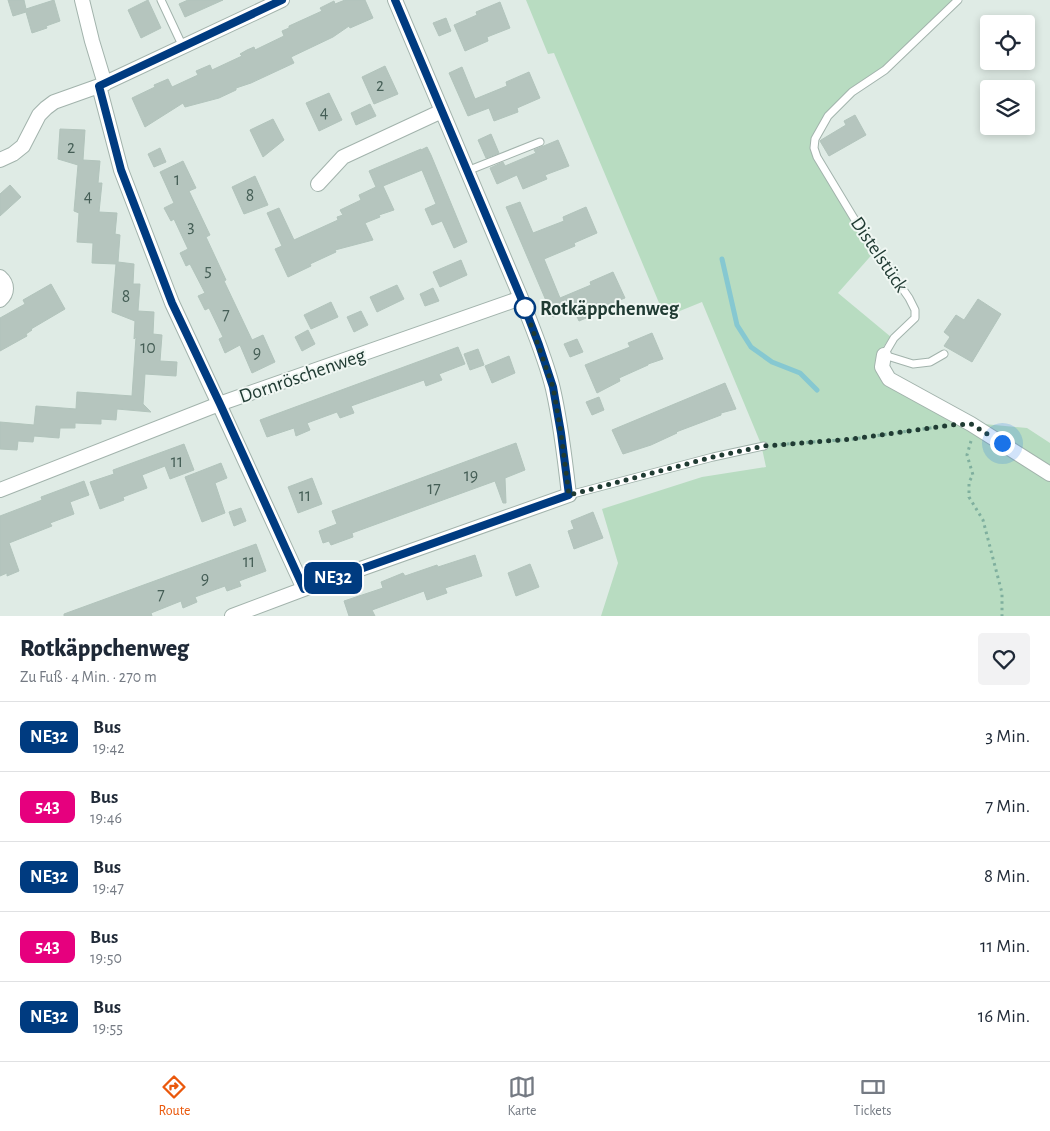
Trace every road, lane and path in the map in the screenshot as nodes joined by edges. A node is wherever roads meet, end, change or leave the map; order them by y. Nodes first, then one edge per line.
1 (82, 0) edge
2 (161, 0) edge
3 (282, 0) edge
4 (395, 0) edge
5 (958, 0) edge
6 (184, 47) junction
7 (102, 85) junction
8 (442, 111) junction
9 (540, 142) dead end
10 (0, 160) edge
11 (467, 171) junction
12 (318, 184) dead end
13 (0, 277) edge
14 (521, 298) junction
15 (0, 300) edge
16 (944, 354) dead end
17 (884, 355) junction
18 (220, 404) junction
19 (971, 431) junction
20 (764, 446) joint
21 (1050, 474) edge
22 (0, 490) edge
23 (569, 495) junction
24 (304, 589) junction
25 (232, 616) edge
26 (1002, 616) edge

1 - 7 street
2 - 6 lane
3 - 6 street
4 - 8 street
5 - 17 lane, Distelstück
6 - 7 street
7 - 10 street
7 - 18 street
8 - 11 street
8 - 12 street
9 - 11 lane
11 - 14 street
13 - 15 street
14 - 18 street, Dornröschenweg
14 - 23 street
16 - 17 lane
17 - 19 street
18 - 22 street, Dornröschenweg
18 - 24 street
19 - 20 path
19 - 21 street
19 - 26 path
20 - 23 lane
23 - 24 street
24 - 25 street

